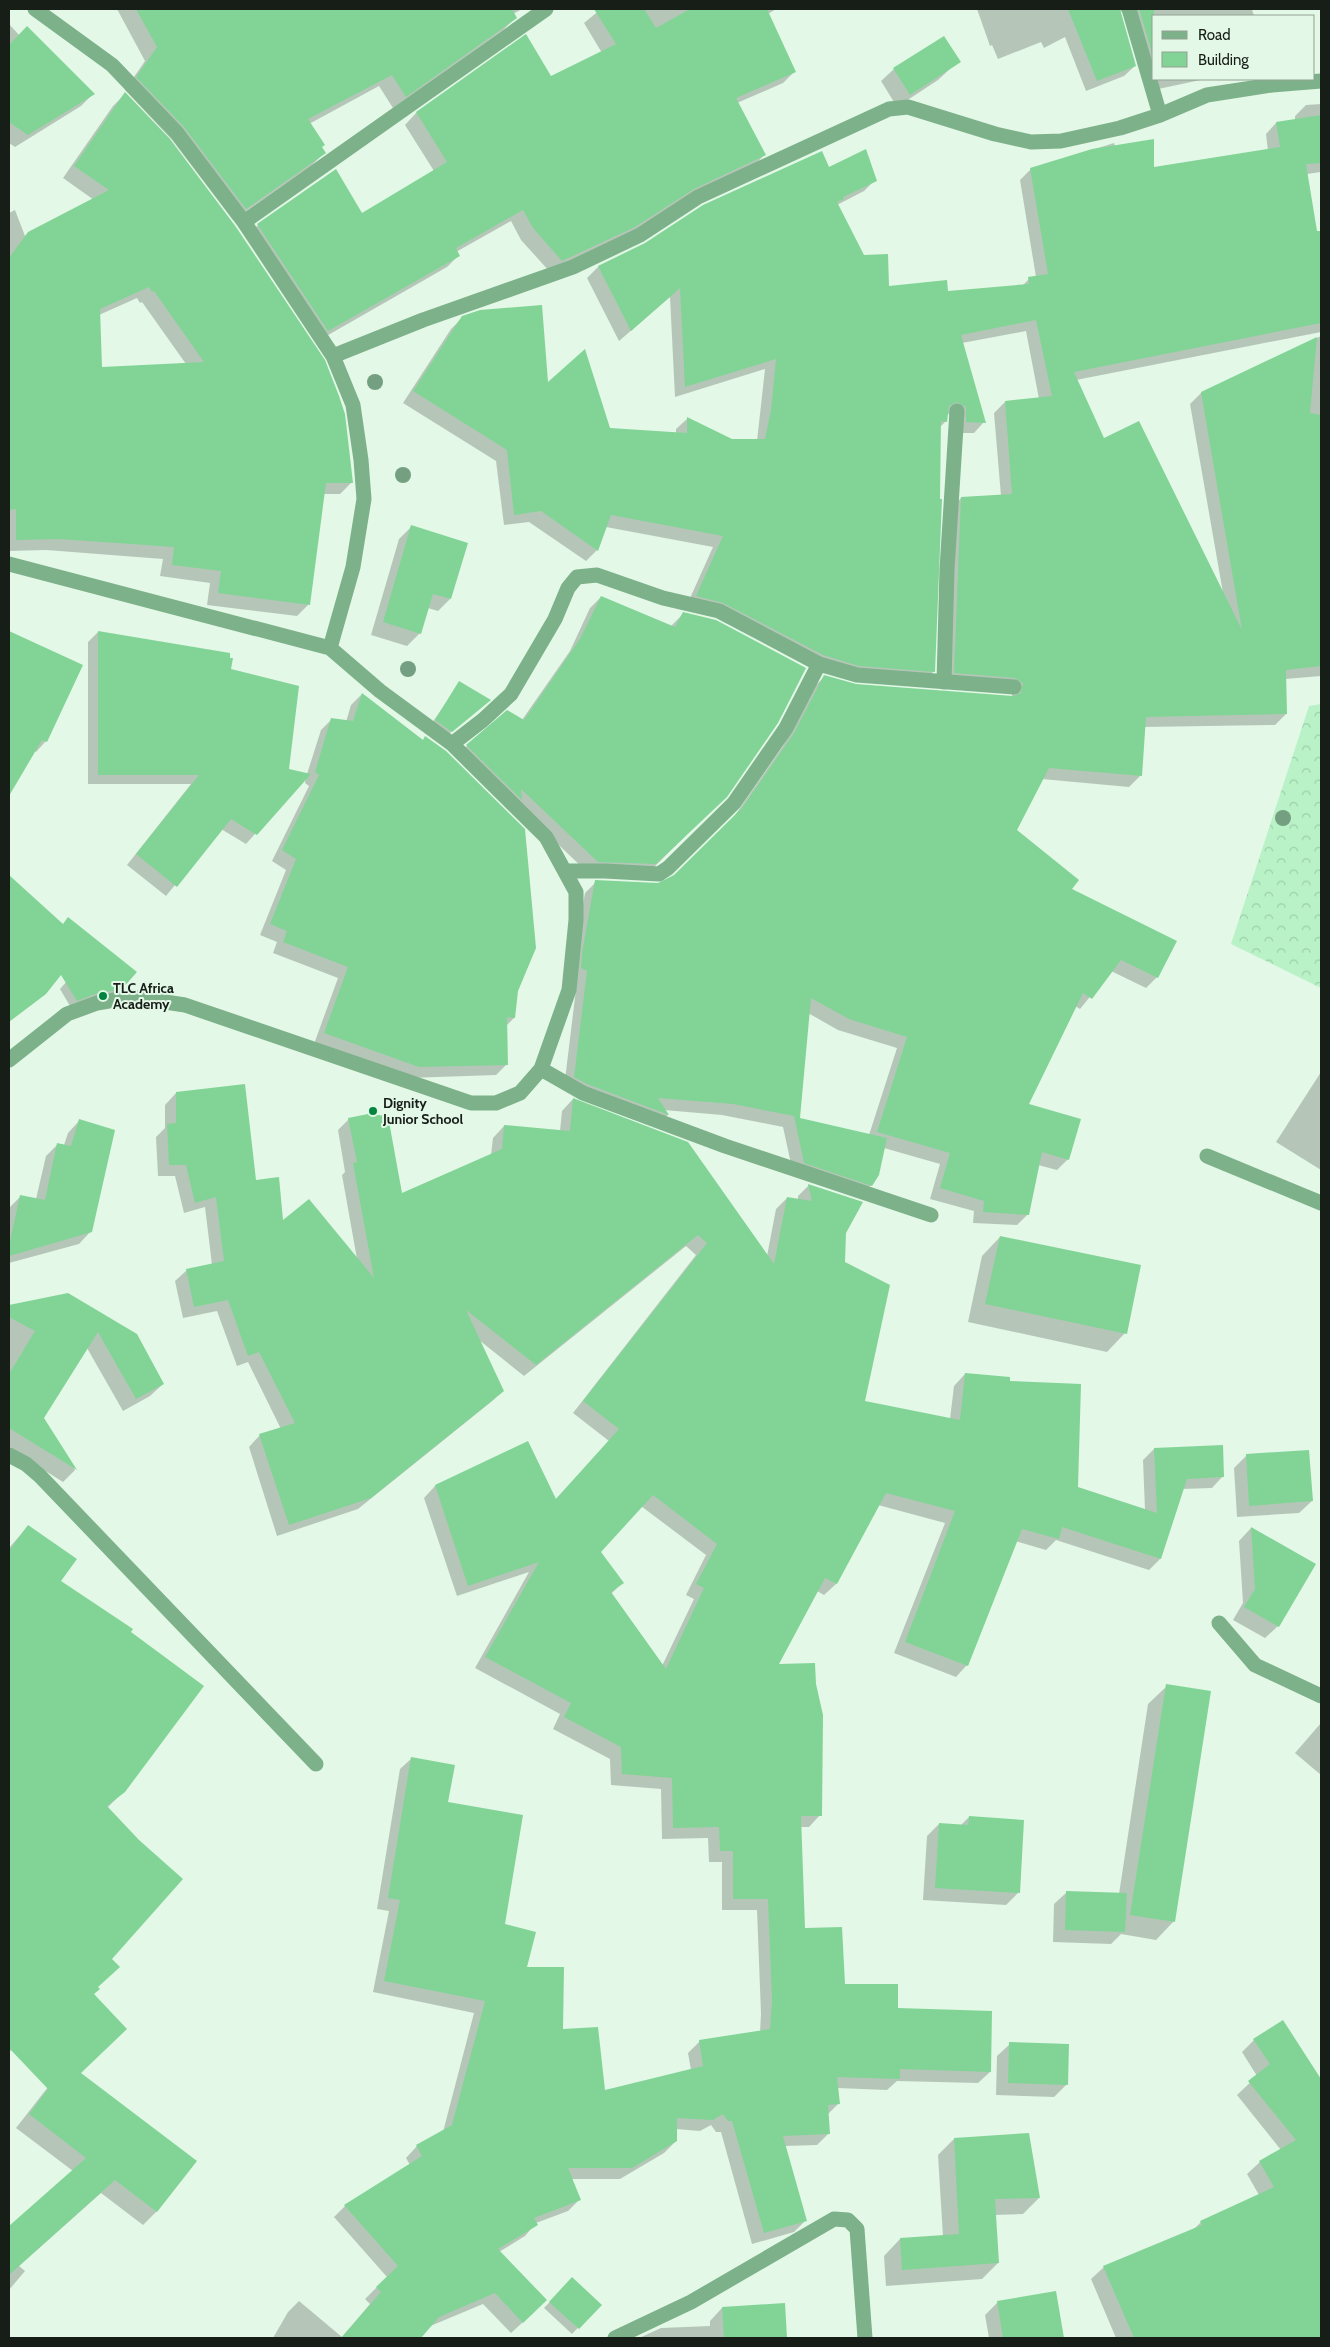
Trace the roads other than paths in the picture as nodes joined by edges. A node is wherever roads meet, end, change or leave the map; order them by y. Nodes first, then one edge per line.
1 (35, 9) edge
2 (546, 9) edge
3 (1128, 9) edge
4 (1321, 81) edge
5 (1160, 115) junction
6 (244, 222) junction
7 (333, 356) junction
8 (957, 411) dead end
9 (9, 564) edge
10 (330, 648) junction
11 (819, 664) junction
12 (944, 682) junction
13 (1014, 687) dead end
14 (452, 744) junction
15 (566, 871) junction
16 (9, 1060) edge
17 (541, 1069) junction
18 (1207, 1156) dead end
19 (1321, 1203) edge
20 (931, 1215) dead end
21 (9, 1455) edge
22 (1219, 1623) dead end
23 (1321, 1696) edge
24 (316, 1764) dead end
25 (615, 2338) edge
26 (865, 2338) edge

1 - 6 street
2 - 6 street
3 - 5 street
4 - 5 street
5 - 7 street
6 - 7 street
7 - 10 street
8 - 12 street
9 - 10 street
10 - 14 street
11 - 12 street
11 - 14 street
11 - 15 street
12 - 13 street
14 - 15 street
15 - 17 street
16 - 17 street
17 - 20 street
18 - 19 street
21 - 24 street
22 - 23 street
25 - 26 street

